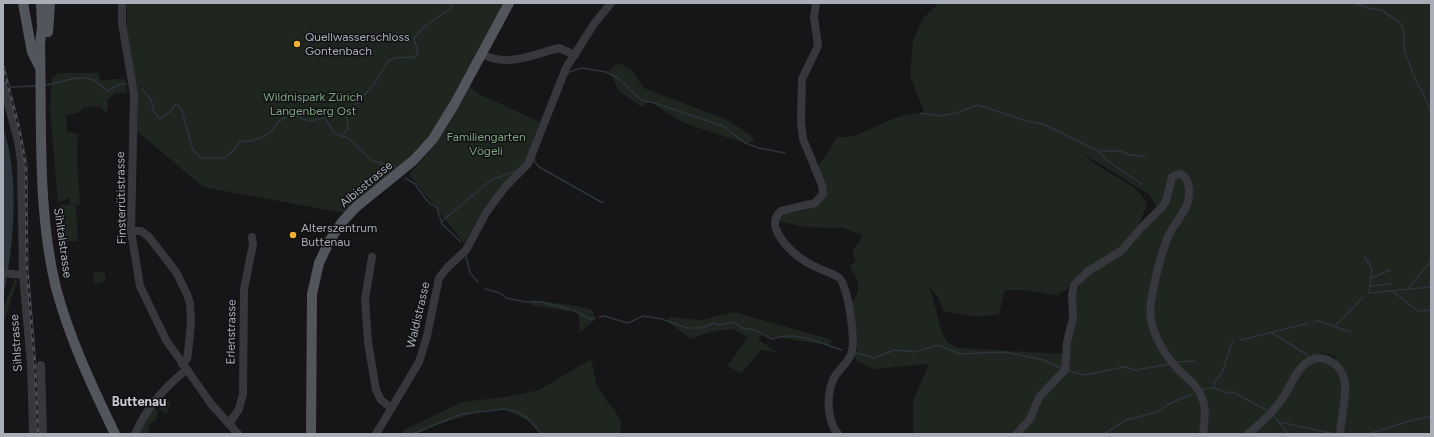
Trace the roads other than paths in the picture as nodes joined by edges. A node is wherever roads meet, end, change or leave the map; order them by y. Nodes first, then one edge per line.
1 (23, 3) edge
2 (36, 3) edge
3 (41, 3) edge
4 (50, 3) edge
5 (122, 3) edge
6 (510, 3) edge
7 (611, 3) edge
8 (816, 3) edge
9 (40, 44) junction
10 (482, 54) junction
11 (575, 55) junction
12 (40, 57) junction
13 (40, 68) junction
14 (3, 85) edge
15 (131, 231) junction
16 (252, 237) dead end
17 (372, 258) dead end
18 (3, 273) edge
19 (20, 275) junction
20 (41, 365) dead end
21 (184, 367) junction
22 (391, 408) junction
23 (229, 424) junction
24 (33, 434) edge
25 (43, 434) edge
26 (115, 434) edge
27 (135, 434) edge
28 (238, 434) edge
29 (311, 434) edge
30 (376, 434) edge
31 (838, 434) edge
32 (1016, 434) edge
33 (1203, 434) edge
34 (1248, 434) edge
35 (1340, 434) edge

1 - 13 main road
2 - 9 main road, Sihltalstrasse
3 - 9 main road, Sihltalstrasse
4 - 12 main road
5 - 15 street, Finsterrütistrasse
6 - 10 main road, Albisstrasse
7 - 11 street, Waldistrasse
8 - 31 street
9 - 12 main road, Sihltalstrasse
10 - 11 street
10 - 29 main road, Albisstrasse
11 - 22 street, Waldistrasse
12 - 13 main road, Sihltalstrasse
13 - 26 main road, Sihltalstrasse
14 - 19 street, Sihlstrasse
15 - 21 street, Finsterrütistrasse
15 - 21 street
16 - 23 street, Erlenstrasse
17 - 22 street
18 - 19 street
19 - 24 street, Sihlstrasse
20 - 25 street
21 - 23 street, Finsterrütistrasse
21 - 27 street
22 - 30 street, Waldistrasse
23 - 28 street, Finsterrütistrasse
32 - 33 street
34 - 35 street

